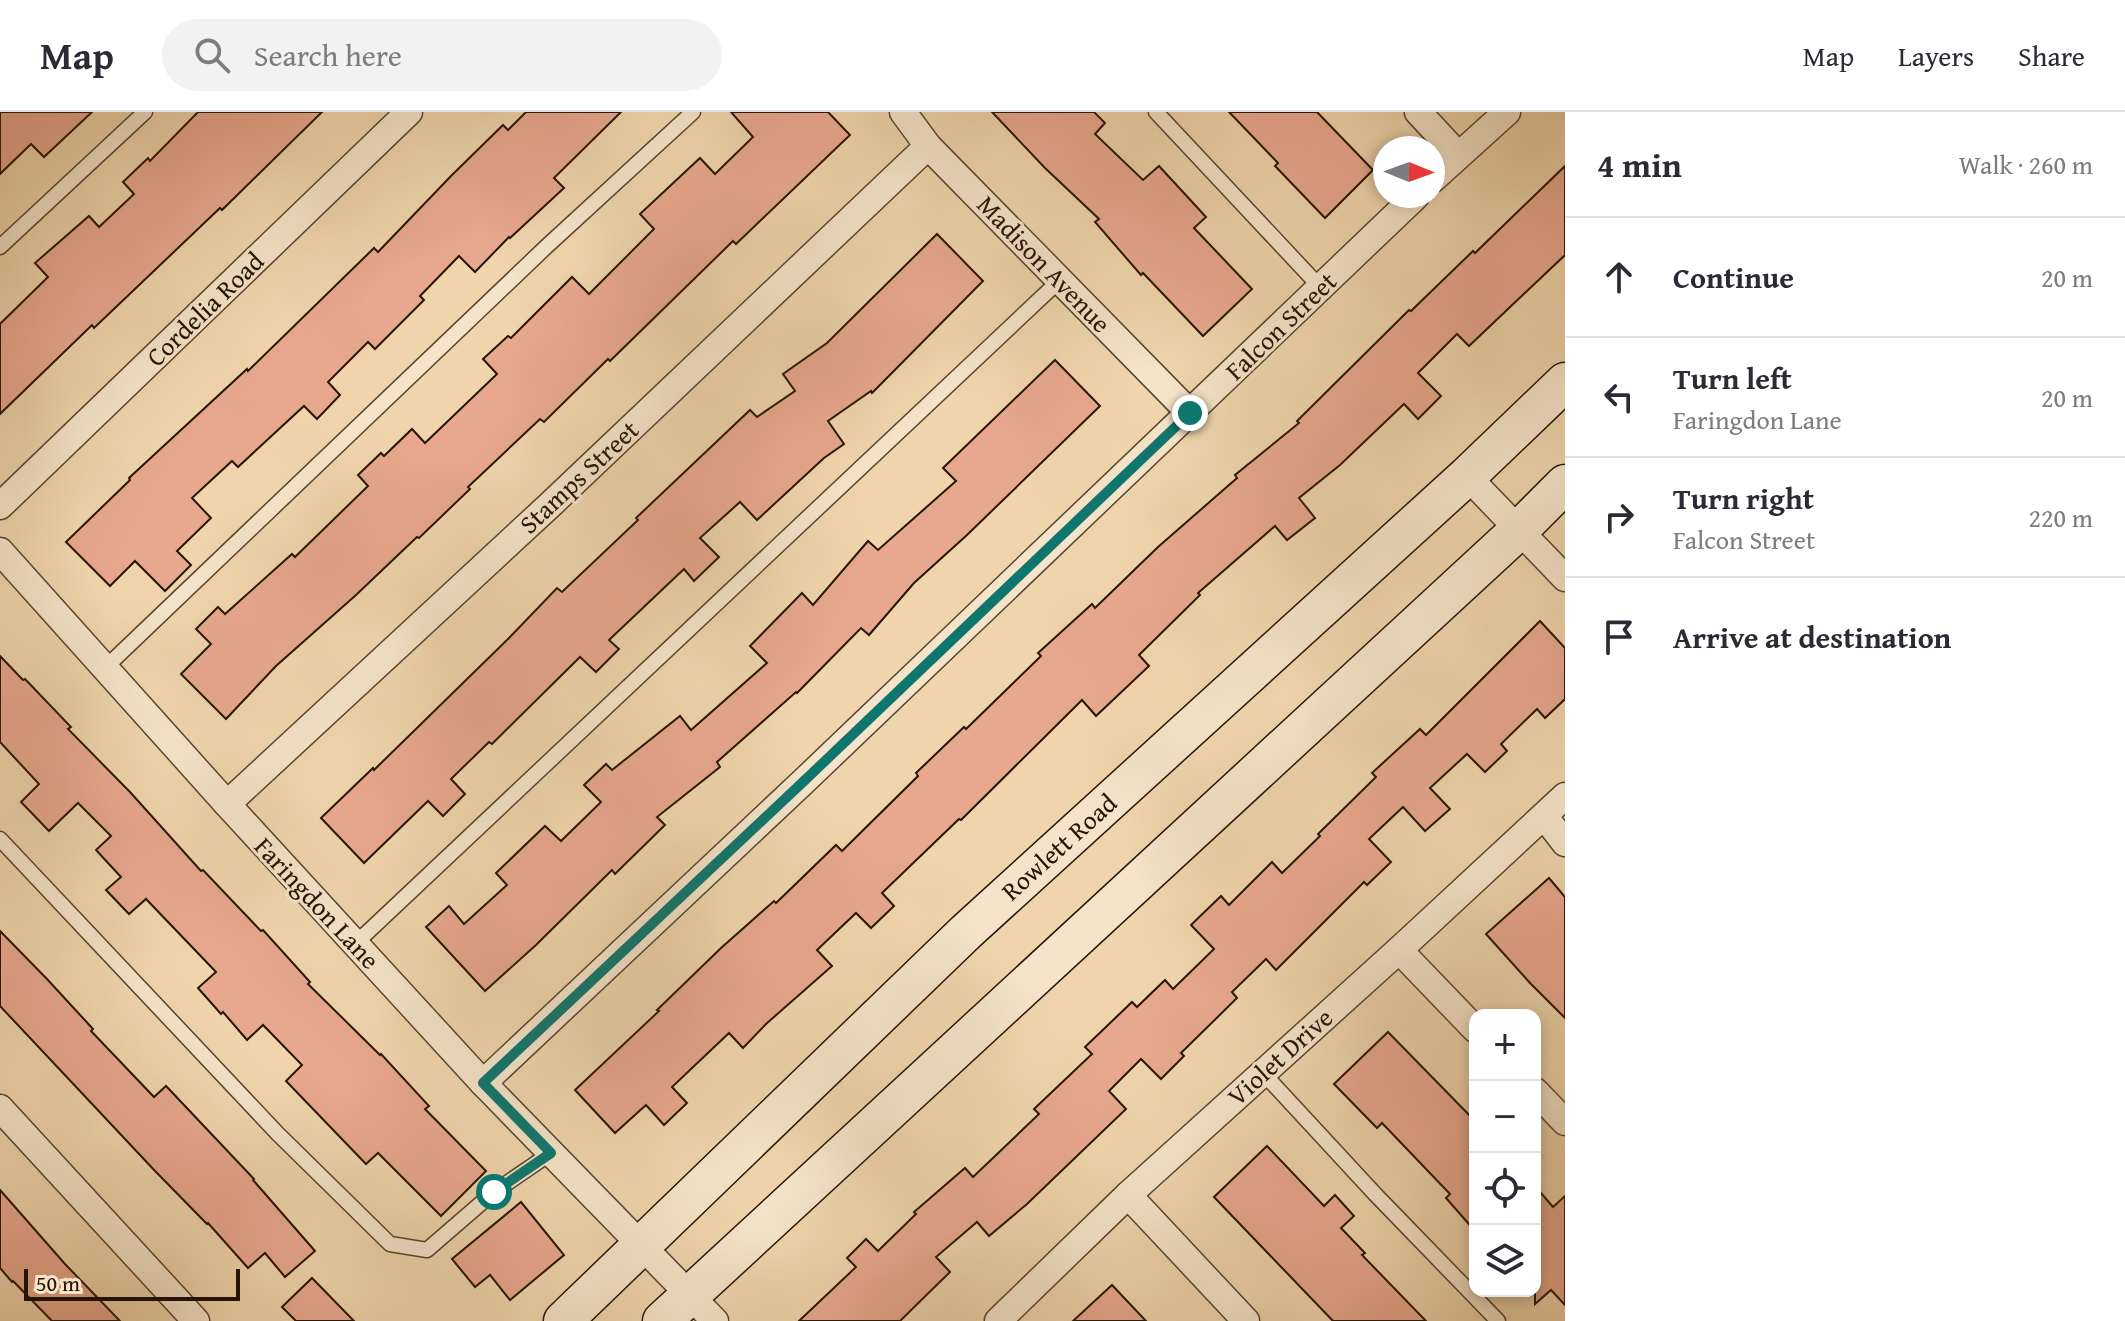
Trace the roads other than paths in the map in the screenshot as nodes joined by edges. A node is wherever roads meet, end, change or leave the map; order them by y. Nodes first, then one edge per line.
1 (145, 112) edge
2 (409, 112) edge
3 (693, 112) edge
4 (903, 112) edge
5 (1156, 112) edge
6 (1418, 112) edge
7 (1507, 112) edge
8 (928, 146) junction
9 (1458, 155) junction
10 (1445, 167) edge
11 (1404, 208) edge
12 (0, 247) edge
13 (1060, 280) junction
14 (1321, 288) junction
15 (1565, 382) edge
16 (1190, 413) junction
17 (1467, 476) junction
18 (1565, 484) edge
19 (0, 506) edge
20 (1519, 530) junction
21 (0, 551) edge
22 (1565, 578) edge
23 (105, 668) junction
24 (1565, 796) edge
25 (227, 804) junction
26 (1544, 816) junction
27 (0, 839) edge
28 (1565, 843) edge
29 (355, 944) junction
30 (1399, 950) junction
31 (1469, 1023) edge
32 (1263, 1073) junction
33 (483, 1083) junction
34 (1541, 1097) edge
35 (0, 1108) edge
36 (1565, 1122) edge
37 (551, 1153) junction
38 (1128, 1195) junction
39 (642, 1246) junction
40 (703, 1308) edge
41 (196, 1321) edge
42 (563, 1321) edge
43 (662, 1321) edge
44 (998, 1321) edge
45 (1246, 1321) edge
46 (1498, 1321) edge

1 - 12 lane
2 - 19 street, Cordelia Road
3 - 23 lane
4 - 8 street, Madison Avenue
5 - 14 lane
6 - 9 street
7 - 9 street
8 - 13 street, Madison Avenue
8 - 25 street, Stamps Street
9 - 10 street
11 - 14 street, Falcon Street
13 - 16 street, Madison Avenue
13 - 29 lane
14 - 16 street, Falcon Street
15 - 17 main road, Rowlett Road
16 - 33 street, Falcon Street
17 - 20 street
17 - 39 main road, Rowlett Road
18 - 20 main road
20 - 22 street
20 - 40 main road
21 - 23 street, Faringdon Lane
23 - 25 street, Faringdon Lane
24 - 26 street, Violet Drive
25 - 29 street, Faringdon Lane
26 - 28 street
26 - 30 street, Violet Drive
27 - 37 lane
29 - 33 street, Faringdon Lane
30 - 31 street
30 - 32 street, Violet Drive
32 - 38 street, Violet Drive
32 - 46 lane
33 - 37 street, Faringdon Lane
34 - 36 street
35 - 41 street
37 - 39 street, Faringdon Lane
38 - 44 street, Violet Drive
38 - 45 street
39 - 40 street, Faringdon Lane
39 - 42 main road, Rowlett Road
40 - 43 main road

